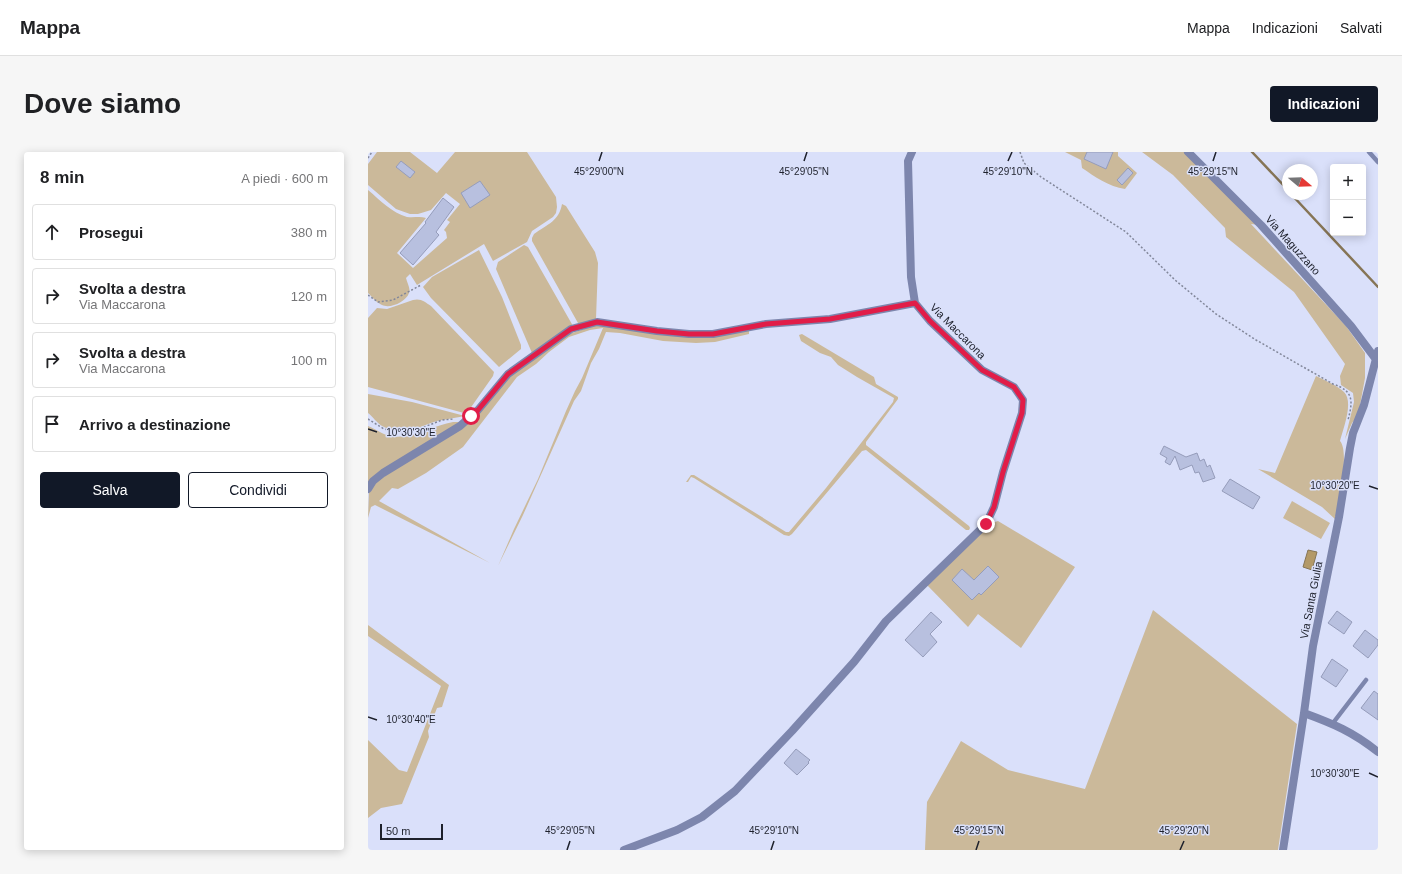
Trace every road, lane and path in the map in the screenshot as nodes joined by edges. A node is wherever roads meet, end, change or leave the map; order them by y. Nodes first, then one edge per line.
1 (372, 152) edge
2 (912, 152) edge
3 (1020, 152) edge
4 (1188, 152) edge
5 (1369, 152) edge
6 (368, 158) edge
7 (1378, 162) edge
8 (422, 285) dead end
9 (368, 295) edge
10 (915, 303) junction
11 (1377, 355) edge
12 (368, 419) edge
13 (456, 419) dead end
14 (1348, 420) dead end
15 (368, 490) edge
16 (1366, 680) dead end
17 (1304, 713) junction
18 (1333, 723) junction
19 (1378, 752) edge
20 (624, 850) edge
21 (1283, 850) edge

1 - 6 path
2 - 10 street, Via Maccarona
3 - 14 path
4 - 11 street, Via Maguzzano
5 - 7 lane
8 - 9 path
10 - 15 street
10 - 20 street, Via Maccarona
11 - 17 street, Via Santa Giulia
12 - 13 path
16 - 18 lane
17 - 18 street
17 - 21 street, Via Santa Giulia
18 - 19 street

